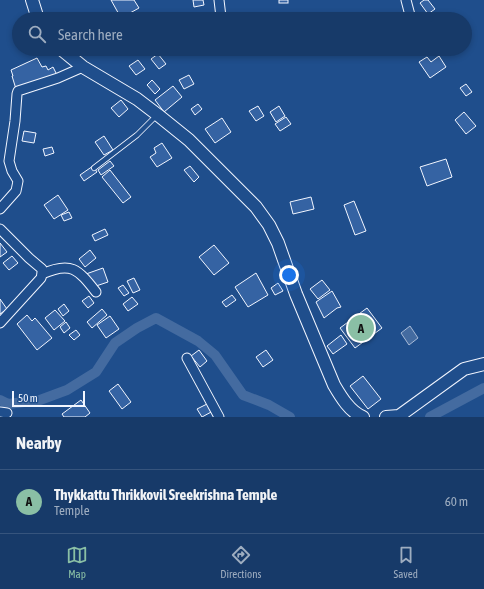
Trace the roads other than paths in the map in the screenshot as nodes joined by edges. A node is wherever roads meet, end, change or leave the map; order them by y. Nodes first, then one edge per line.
1 (32, 0) edge
2 (219, 0) edge
3 (406, 0) edge
4 (36, 12) edge
5 (220, 12) edge
6 (409, 12) edge
7 (70, 56) edge
8 (83, 67) junction
9 (158, 114) junction
10 (94, 168) dead end
11 (0, 210) edge
12 (0, 229) edge
13 (42, 274) junction
14 (96, 292) dead end
15 (0, 323) edge
16 (187, 358) dead end
17 (484, 364) edge
18 (399, 416) edge
19 (219, 417) edge
20 (363, 417) edge
21 (386, 417) edge

1 - 4 main road
2 - 5 street
3 - 6 street
7 - 8 main road
8 - 9 main road
8 - 11 street
9 - 10 lane
9 - 20 main road
12 - 13 street
13 - 14 street
13 - 15 street
16 - 19 street
17 - 18 main road
18 - 21 main road

